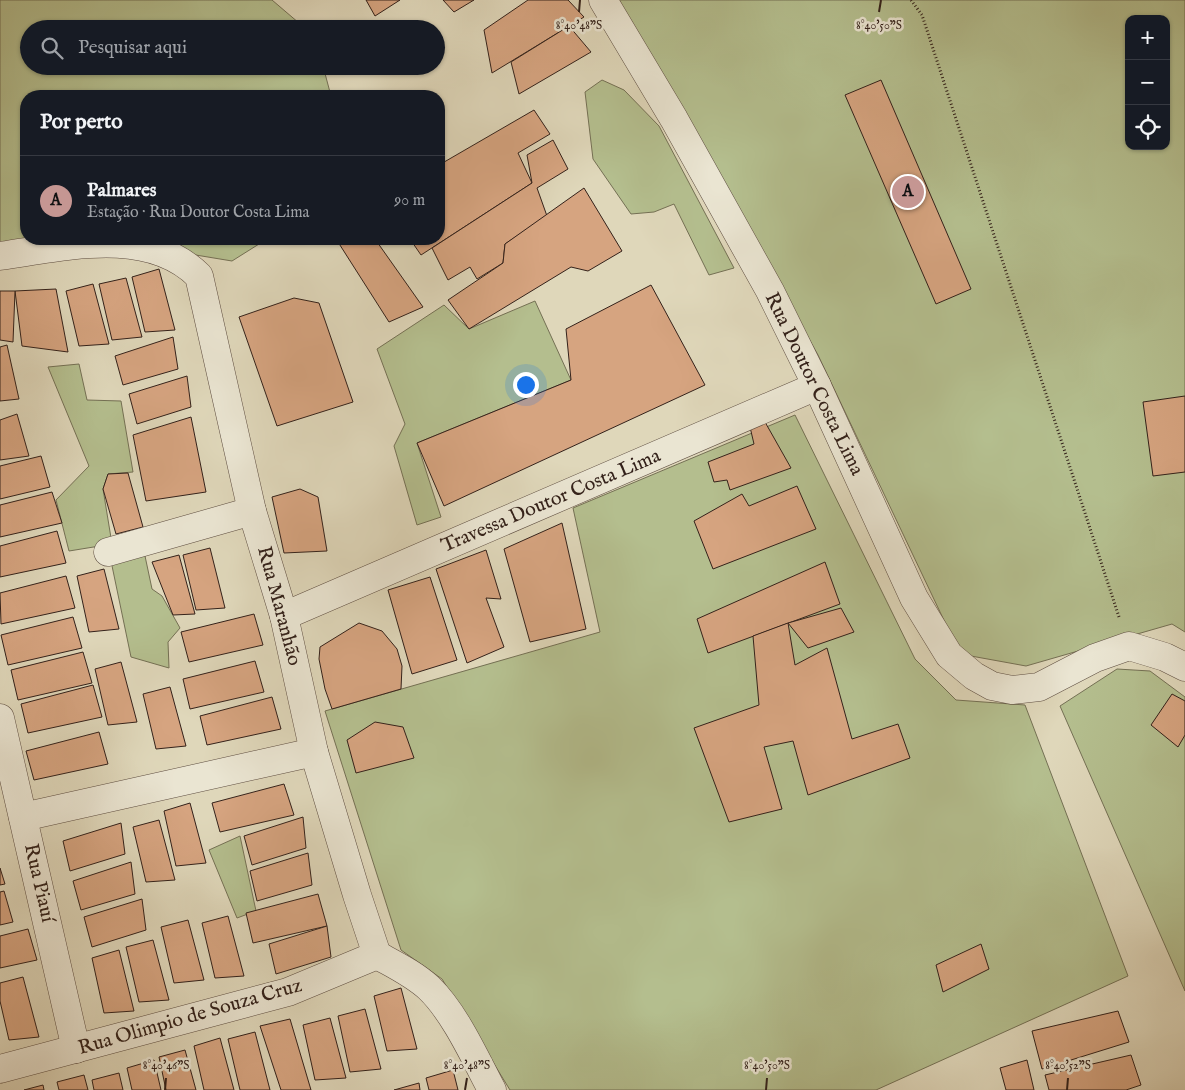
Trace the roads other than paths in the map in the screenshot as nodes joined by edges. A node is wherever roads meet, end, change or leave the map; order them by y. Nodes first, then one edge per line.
1 (603, 0) edge
2 (72, 245) edge
3 (116, 245) edge
4 (0, 256) edge
5 (817, 386) junction
6 (252, 511) junction
7 (108, 552) dead end
8 (284, 616) junction
9 (1185, 666) edge
10 (0, 718) edge
11 (314, 752) junction
12 (23, 816) junction
13 (377, 955) junction
14 (76, 1049) junction
15 (0, 1069) edge
16 (492, 1090) edge

1 - 5 street, Rua Doutor Costa Lima
2 - 4 street, Rua Maranhão
3 - 6 street, Rua Maranhão
5 - 8 street, Travessa Doutor Costa Lima
5 - 9 street, Rua Doutor Costa Lima
6 - 7 street
6 - 8 street, Rua Maranhão
8 - 11 street, Rua Maranhão
10 - 12 street, Rua Piauí
11 - 12 street
11 - 13 street, Rua Maranhão
12 - 14 street, Rua Piauí
13 - 14 street, Rua Olimpio de Souza Cruz
13 - 16 street
14 - 15 street, Rua Olimpio de Souza Cruz

